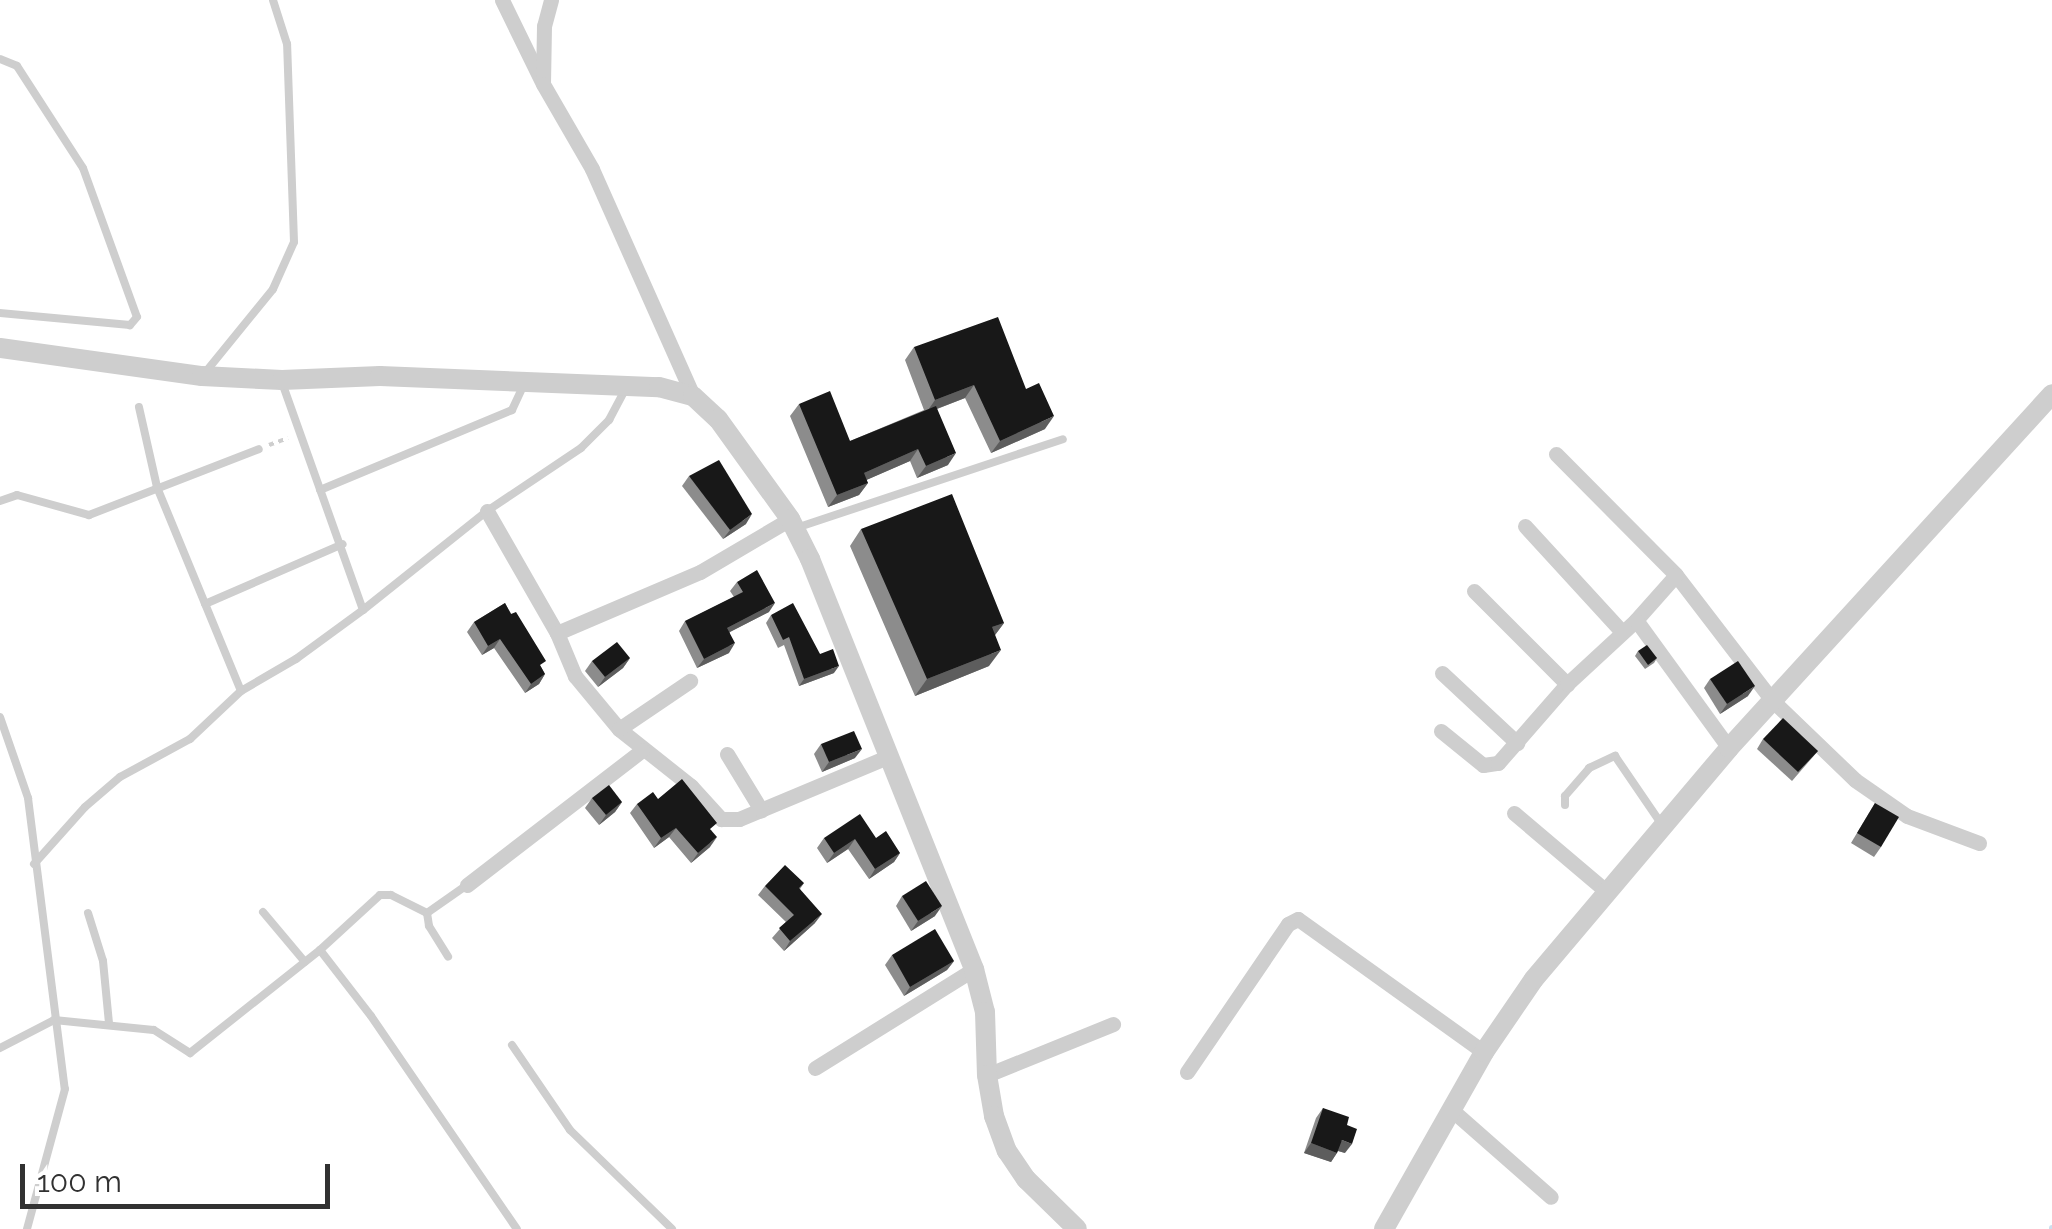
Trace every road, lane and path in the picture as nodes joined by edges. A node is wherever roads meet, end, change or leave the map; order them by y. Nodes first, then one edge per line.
1 (273, 0) edge
2 (502, 0) edge
3 (550, 0) edge
4 (0, 59) edge
5 (543, 84) junction
6 (0, 313) edge
7 (0, 348) edge
8 (202, 376) junction
9 (282, 380) junction
10 (525, 382) junction
11 (628, 386) junction
12 (2052, 394) edge
13 (693, 396) junction
14 (139, 408) dead end
15 (302, 432) junction
16 (1063, 439) dead end
17 (259, 449) joint
18 (1556, 454) dead end
19 (157, 487) junction
20 (320, 490) junction
21 (0, 501) edge
22 (487, 511) junction
23 (792, 524) junction
24 (1525, 526) dead end
25 (342, 544) junction
26 (1676, 575) junction
27 (1474, 591) dead end
28 (205, 604) junction
29 (363, 610) junction
30 (1636, 620) junction
31 (1622, 632) junction
32 (557, 633) junction
33 (1442, 673) dead end
34 (690, 681) dead end
35 (1567, 684) junction
36 (242, 691) junction
37 (1772, 700) junction
38 (0, 717) edge
39 (619, 729) junction
40 (1442, 730) dead end
41 (1517, 743) junction
42 (1729, 748) junction
43 (642, 750) junction
44 (726, 754) dead end
45 (887, 757) junction
46 (1564, 805) dead end
47 (762, 810) junction
48 (1514, 813) dead end
49 (1662, 825) junction
50 (1979, 843) dead end
51 (34, 864) junction
52 (467, 885) joint
53 (1606, 892) junction
54 (263, 912) dead end
55 (88, 913) dead end
56 (427, 913) junction
57 (320, 950) junction
58 (448, 956) dead end
59 (305, 962) junction
60 (974, 969) junction
61 (54, 1020) junction
62 (109, 1022) junction
63 (1113, 1024) dead end
64 (512, 1046) dead end
65 (0, 1048) edge
66 (1484, 1052) junction
67 (815, 1068) dead end
68 (1187, 1072) dead end
69 (987, 1075) junction
70 (1453, 1111) junction
71 (1551, 1197) dead end
72 (26, 1229) edge
73 (517, 1229) edge
74 (672, 1229) edge
75 (1077, 1229) edge
76 (1384, 1229) edge

1 - 8 lane
2 - 5 street
3 - 5 street
4 - 6 lane
5 - 13 street
7 - 8 street
8 - 9 street
9 - 10 street
9 - 15 lane
10 - 11 street
10 - 20 lane
11 - 13 street
11 - 22 lane
12 - 37 street
13 - 23 street
14 - 19 lane
15 - 17 path
15 - 20 lane
16 - 23 lane
17 - 19 lane
18 - 26 street
19 - 21 lane
19 - 28 lane
20 - 25 lane
22 - 29 lane
22 - 32 street
23 - 32 street
23 - 45 street
24 - 31 street
25 - 28 lane
25 - 29 lane
26 - 30 street
26 - 37 street
27 - 35 street
28 - 36 lane
29 - 36 lane
30 - 31 street
30 - 42 street
31 - 35 street
32 - 39 street
33 - 41 street
34 - 39 street
35 - 41 street
36 - 51 lane
37 - 42 street
37 - 50 street
38 - 51 lane
39 - 43 street
40 - 41 street
42 - 49 street
43 - 47 street
43 - 52 street
44 - 47 street
45 - 47 street
45 - 60 street
46 - 49 lane
48 - 53 street
49 - 53 street
51 - 61 lane
52 - 56 lane
53 - 66 street
54 - 59 lane
55 - 62 lane
56 - 57 lane
56 - 58 lane
57 - 59 lane
57 - 73 lane
59 - 62 lane
60 - 67 street
60 - 69 street
61 - 62 lane
61 - 65 lane
61 - 72 lane
63 - 69 street
64 - 74 lane
66 - 68 street
66 - 70 street
69 - 75 street
70 - 71 street
70 - 76 street

